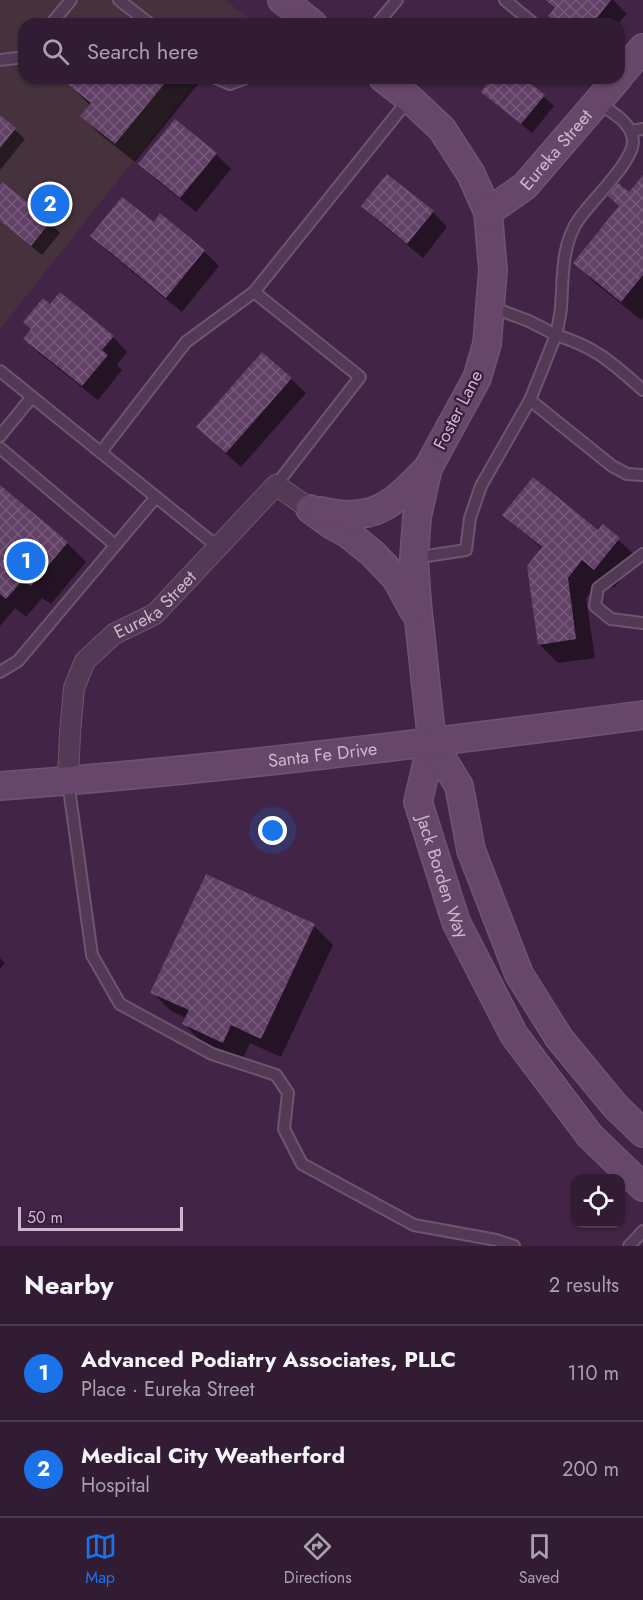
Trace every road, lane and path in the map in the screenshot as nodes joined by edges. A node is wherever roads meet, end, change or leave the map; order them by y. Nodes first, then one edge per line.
1 (71, 0) edge
2 (119, 0) edge
3 (397, 0) edge
4 (505, 0) edge
5 (56, 18) edge
6 (142, 18) edge
7 (382, 18) edge
8 (527, 18) edge
9 (643, 48) edge
10 (18, 58) edge
11 (0, 60) edge
12 (625, 67) edge
13 (391, 84) edge
14 (609, 84) edge
15 (409, 98) junction
16 (643, 129) edge
17 (631, 130) junction
18 (488, 212) junction
19 (254, 292) junction
20 (490, 307) junction
21 (556, 335) junction
22 (0, 371) edge
23 (643, 390) edge
24 (32, 397) junction
25 (530, 400) junction
26 (0, 436) edge
27 (0, 448) edge
28 (101, 452) junction
29 (428, 468) junction
30 (643, 476) edge
31 (276, 485) junction
32 (156, 497) junction
33 (310, 509) junction
34 (115, 545) junction
35 (218, 547) junction
36 (643, 554) edge
37 (414, 558) junction
38 (643, 623) edge
39 (420, 624) junction
40 (0, 672) edge
41 (643, 715) edge
42 (432, 742) junction
43 (68, 781) junction
44 (0, 786) edge
45 (643, 1133) edge
46 (643, 1187) edge
47 (643, 1231) edge
48 (514, 1246) edge
49 (629, 1246) edge

1 - 5 lane
2 - 6 lane
3 - 7 lane
4 - 8 lane
9 - 12 street, Eureka Street
10 - 11 lane
13 - 15 street, Foster Lane
14 - 17 lane
14 - 18 street, Eureka Street
15 - 18 street, Foster Lane
15 - 19 lane
16 - 17 lane
17 - 21 lane
18 - 20 street, Foster Lane
19 - 28 lane
19 - 31 lane
20 - 21 lane
20 - 29 street, Foster Lane
21 - 23 lane
21 - 25 lane
22 - 24 lane
24 - 26 lane
24 - 28 lane
25 - 30 lane
25 - 37 lane
27 - 34 lane
28 - 32 lane
29 - 33 street
29 - 37 street, Foster Lane
31 - 33 street
31 - 35 street, Eureka Street
32 - 34 lane
32 - 35 lane
33 - 39 street
34 - 40 lane
35 - 43 street, Eureka Street
36 - 38 lane
37 - 39 street, Foster Lane
39 - 42 street, Foster Lane
41 - 42 street, Santa Fe Drive
42 - 43 street, Santa Fe Drive
42 - 45 street, Jack Borden Way
42 - 46 street, Jack Borden Way
43 - 44 street, Santa Fe Drive
43 - 48 lane
47 - 49 lane

